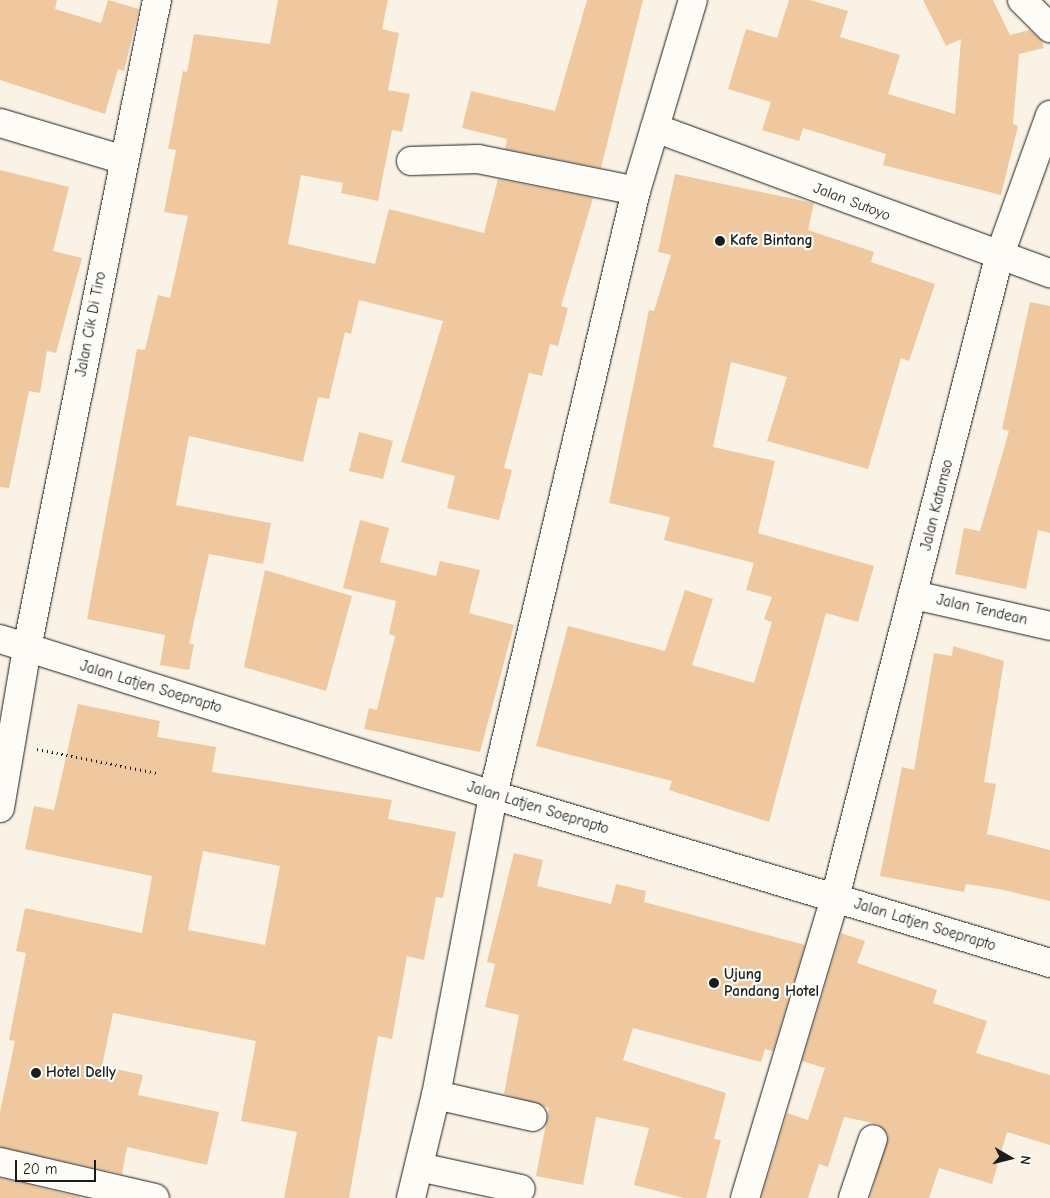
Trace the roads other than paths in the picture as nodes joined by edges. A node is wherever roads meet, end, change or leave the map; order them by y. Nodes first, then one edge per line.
1 (157, 0) edge
2 (693, 0) edge
3 (1022, 0) edge
4 (1050, 28) edge
5 (1050, 115) edge
6 (0, 123) edge
7 (655, 128) junction
8 (124, 160) junction
9 (412, 160) dead end
10 (636, 191) junction
11 (999, 257) junction
12 (1050, 273) edge
13 (914, 595) junction
14 (1050, 626) edge
15 (0, 639) edge
16 (27, 648) junction
17 (493, 795) junction
18 (0, 808) edge
19 (835, 898) junction
20 (1050, 964) edge
21 (436, 1095) junction
22 (533, 1118) dead end
23 (873, 1139) dead end
24 (0, 1162) edge
25 (419, 1167) junction
26 (521, 1188) dead end
27 (155, 1198) edge
28 (412, 1198) edge
29 (745, 1198) edge
30 (853, 1198) edge

1 - 8 street, Jalan Cik Di Tiro
2 - 7 street
3 - 4 street
5 - 11 street, Jalan Katamso
6 - 8 street
7 - 10 street
7 - 11 street, Jalan Sutoyo
8 - 16 street, Jalan Cik Di Tiro
9 - 10 street
10 - 17 street
11 - 12 street, Jalan Sutoyo
11 - 13 street, Jalan Katamso
13 - 14 street, Jalan Tendean
13 - 19 street, Jalan Katamso
15 - 16 street, Jalan Latjen Soeprapto
16 - 17 street, Jalan Latjen Soeprapto
16 - 18 street, Jalan Cik Di Tiro
17 - 19 street, Jalan Latjen Soeprapto
17 - 21 street
19 - 20 street, Jalan Latjen Soeprapto
19 - 29 street, Jalan Katamso
21 - 22 street
21 - 25 street
23 - 30 street
24 - 27 street
25 - 26 street
25 - 28 street

